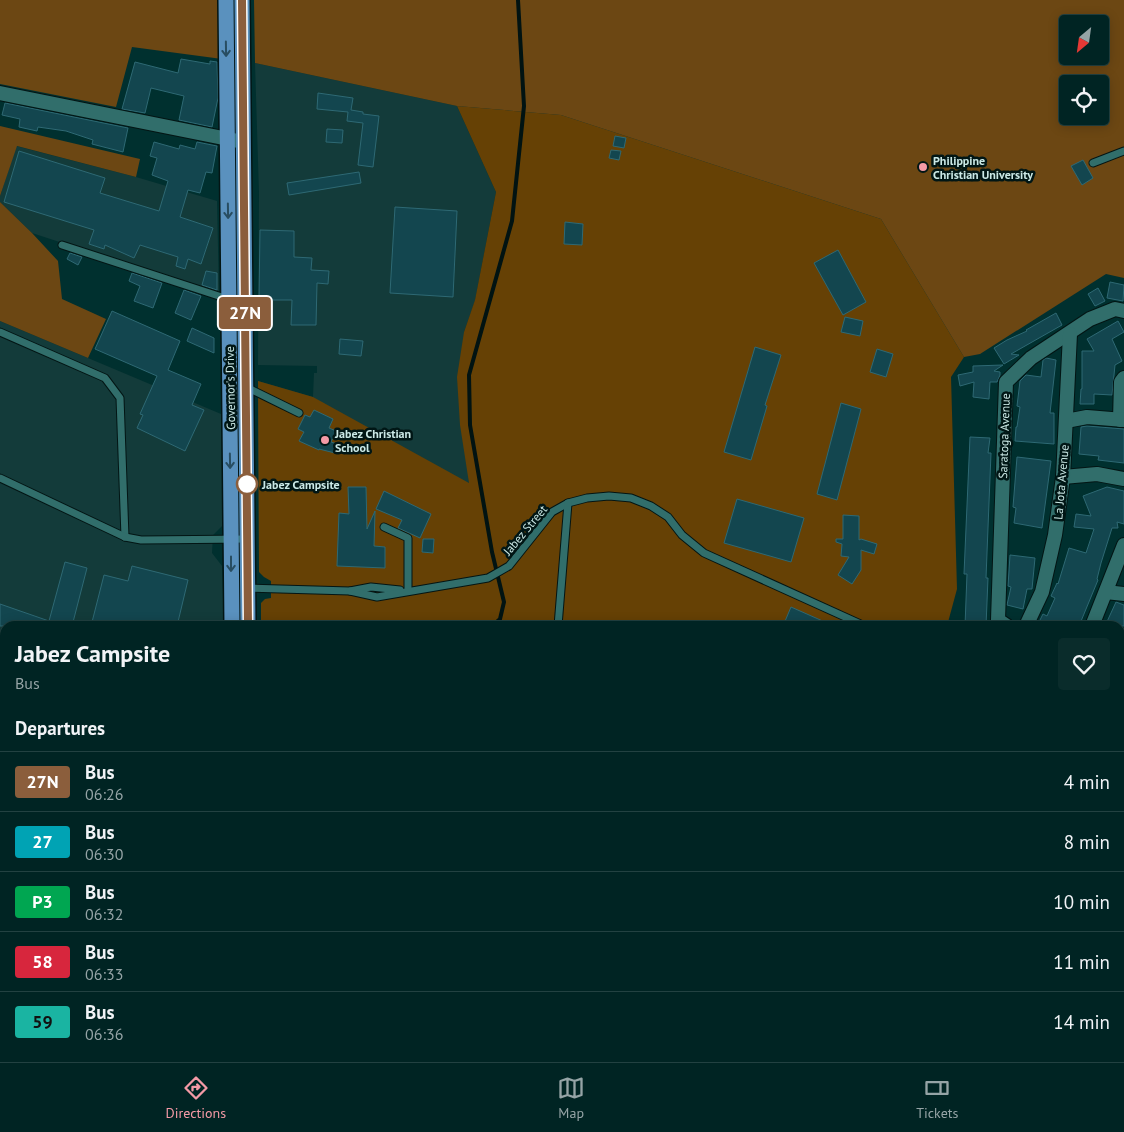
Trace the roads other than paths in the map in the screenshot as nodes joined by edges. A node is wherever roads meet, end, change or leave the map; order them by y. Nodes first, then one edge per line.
1 (226, 0) edge
2 (242, 0) edge
3 (0, 93) edge
4 (227, 139) junction
5 (243, 142) junction
6 (1124, 151) edge
7 (1093, 163) dead end
8 (62, 245) dead end
9 (229, 299) junction
10 (1124, 311) edge
11 (0, 332) edge
12 (1070, 334) junction
13 (1124, 378) edge
14 (246, 387) junction
15 (299, 412) dead end
16 (1122, 420) edge
17 (1066, 421) junction
18 (1063, 477) junction
19 (0, 478) edge
20 (1124, 479) edge
21 (568, 503) junction
22 (384, 526) dead end
23 (125, 537) junction
24 (231, 540) junction
25 (248, 540) junction
26 (1124, 545) edge
27 (232, 588) junction
28 (248, 588) junction
29 (408, 591) junction
30 (1106, 592) junction
31 (1124, 594) edge
32 (232, 621) edge
33 (248, 621) edge
34 (558, 621) edge
35 (854, 621) edge
36 (1000, 621) edge
37 (1028, 621) edge
38 (1094, 621) edge

1 -> 4 highway, Governor's Drive
2 - 5 highway, Governor's Drive
3 - 4 street
4 - 5 street
4 -> 9 highway, Governor's Drive
5 - 14 highway, Governor's Drive
6 - 7 lane
8 - 9 lane
9 -> 24 highway, Governor's Drive
10 - 12 street, Saratoga Avenue
11 - 23 lane
12 - 17 street, La Jota Avenue
12 - 36 street, Saratoga Avenue
13 - 16 street
14 - 15 lane
14 - 25 highway, Governor's Drive
16 - 17 street
17 - 18 street, La Jota Avenue
18 - 20 street
18 - 37 street, La Jota Avenue
19 - 23 lane
21 - 29 lane, Jabez Street
21 - 34 lane
21 - 35 lane, Jabez Street
22 - 29 lane
23 - 24 lane
24 - 25 lane
24 -> 27 highway, Governor's Drive
25 - 28 highway, Governor's Drive
26 - 30 street
27 - 28 lane, Jabez Street
27 - 32 highway, Governor's Drive
28 - 29 lane, Jabez Street
28 - 33 highway, Governor's Drive
30 - 31 street
30 - 38 street

